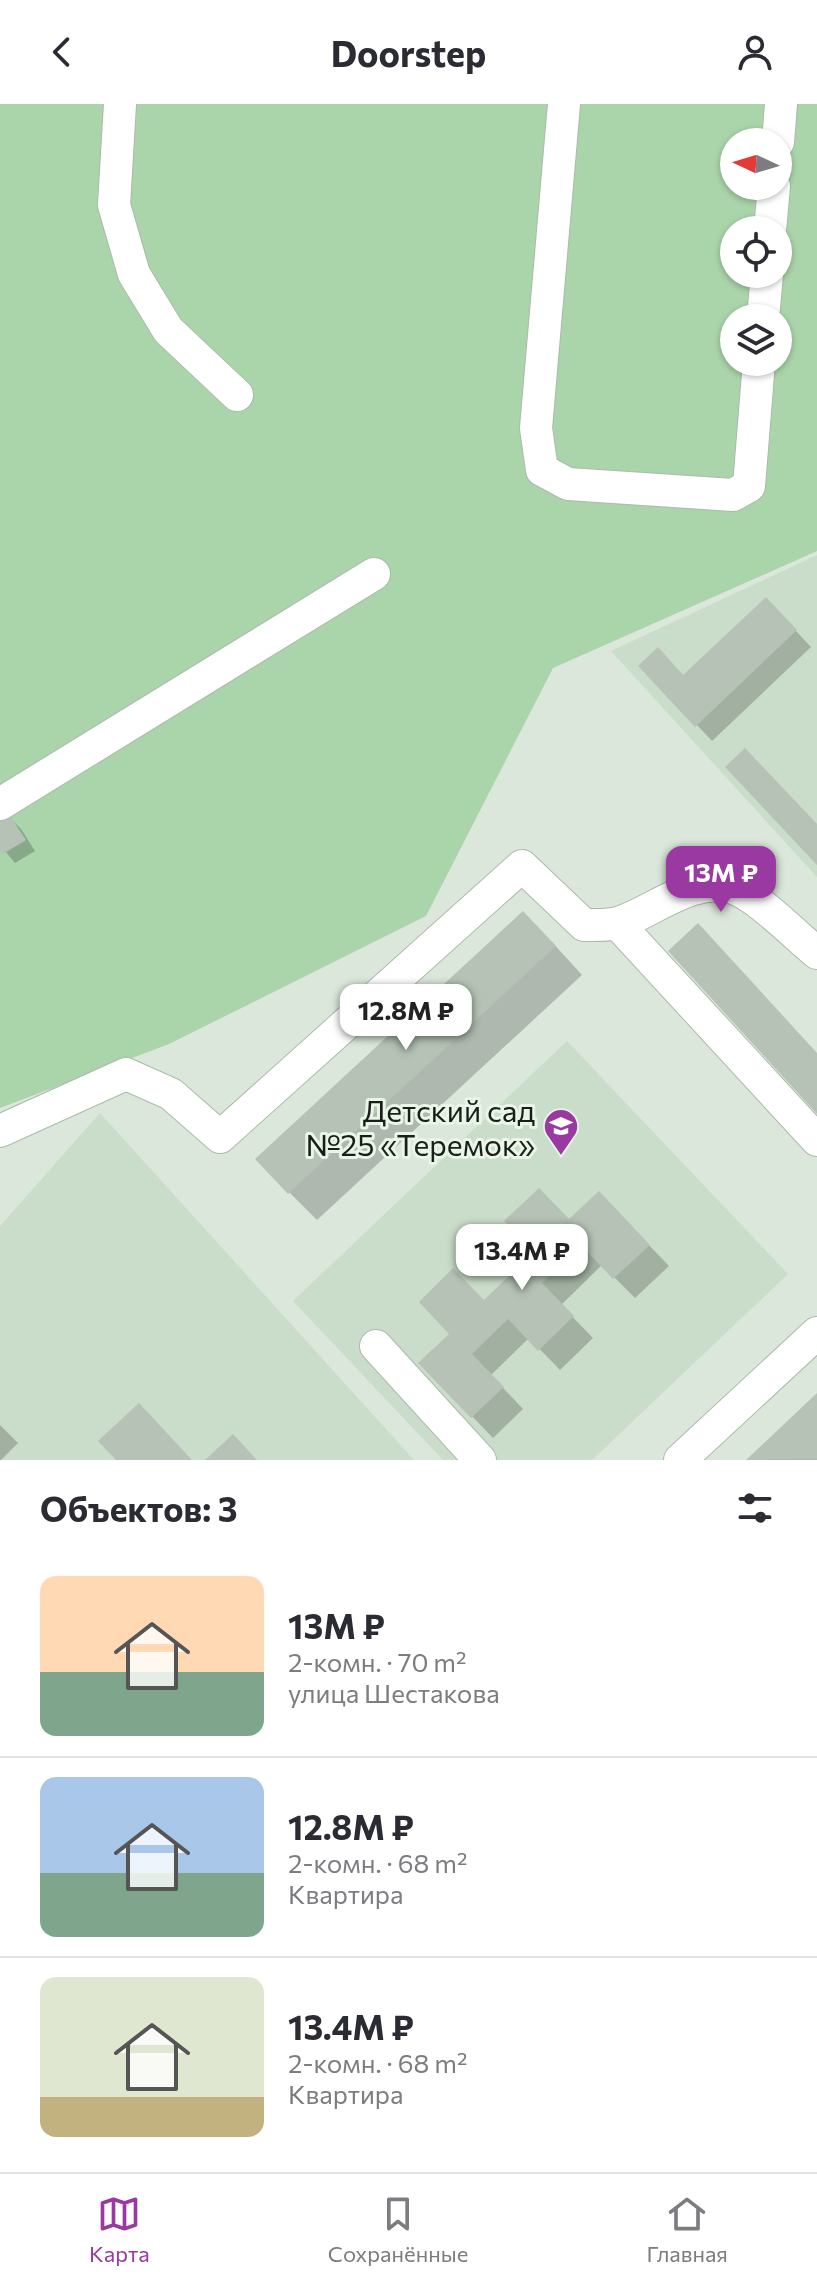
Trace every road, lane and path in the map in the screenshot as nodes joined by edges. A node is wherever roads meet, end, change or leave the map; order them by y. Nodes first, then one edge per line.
1 (120, 104) edge
2 (564, 104) edge
3 (781, 104) edge
4 (779, 128) edge
5 (758, 376) edge
6 (237, 395) dead end
7 (374, 574) dead end
8 (0, 804) edge
9 (618, 924) junction
10 (817, 953) edge
11 (0, 1131) edge
12 (817, 1140) edge
13 (817, 1333) edge
14 (376, 1346) dead end
15 (480, 1460) edge
16 (680, 1460) edge

1 - 6 street
2 - 5 street
3 - 4 street
7 - 8 street
9 - 10 street
9 - 11 street
9 - 12 street
13 - 16 street
14 - 15 street

